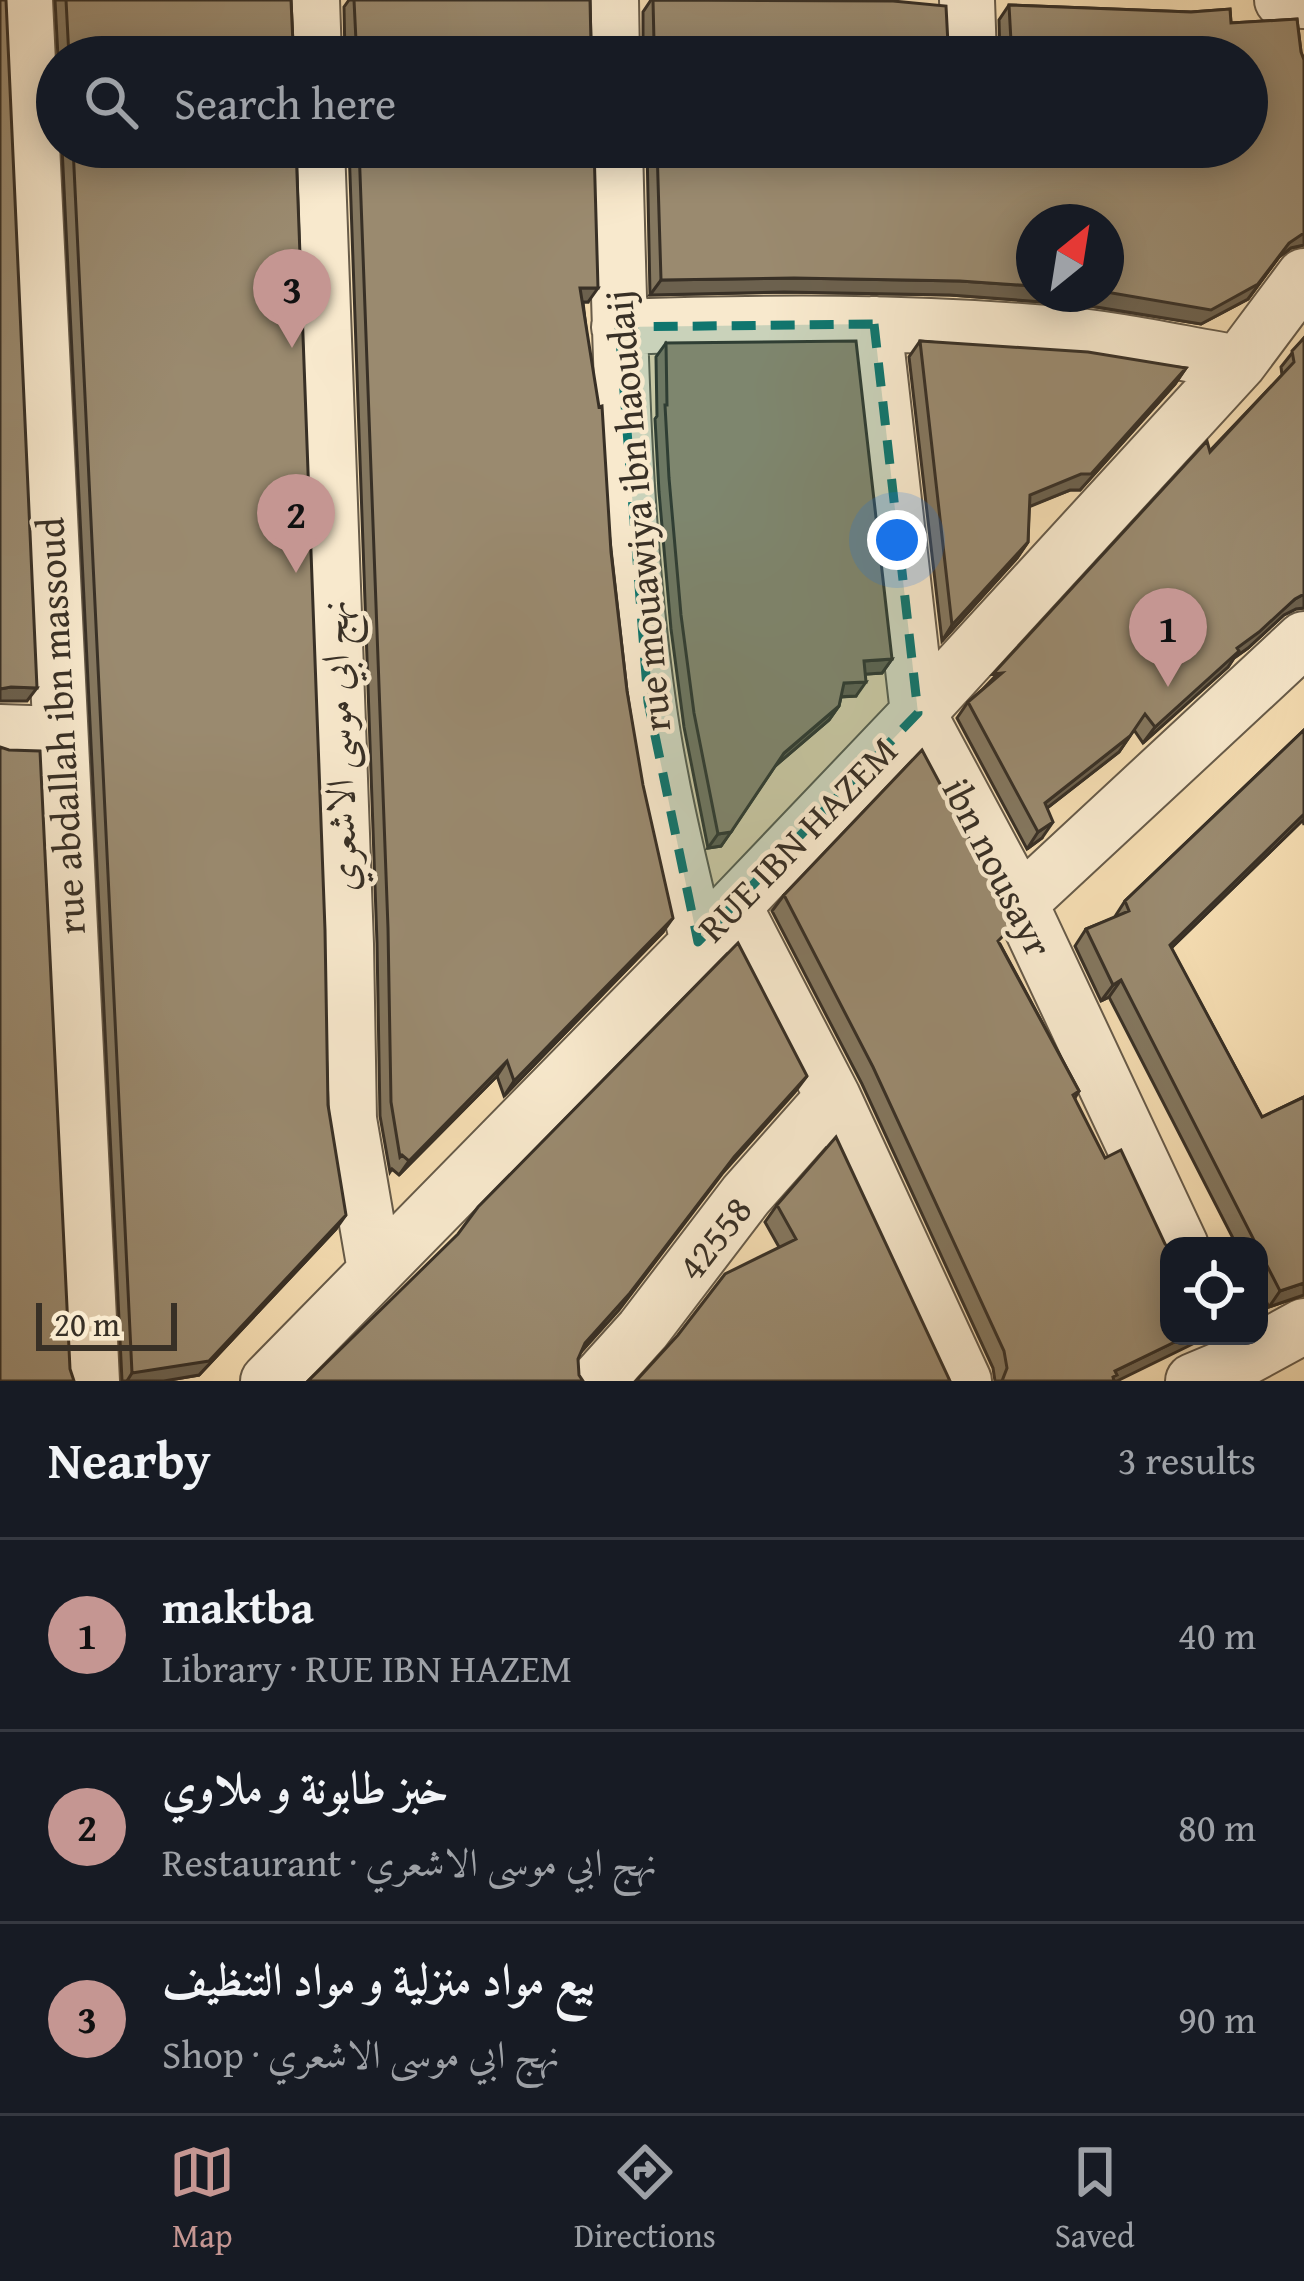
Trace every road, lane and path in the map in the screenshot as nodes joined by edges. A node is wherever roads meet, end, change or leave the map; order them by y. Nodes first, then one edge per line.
1 (25, 0) edge
2 (312, 0) edge
3 (611, 0) edge
4 (967, 0) edge
5 (1282, 0) edge
6 (1304, 1) edge
7 (313, 36) edge
8 (612, 36) edge
9 (968, 36) edge
10 (318, 168) edge
11 (616, 168) edge
12 (1304, 276) edge
13 (874, 324) junction
14 (620, 327) junction
15 (1239, 363) junction
16 (1304, 639) edge
17 (918, 713) junction
18 (0, 732) edge
19 (60, 734) junction
20 (1020, 903) junction
21 (716, 924) junction
22 (833, 1097) junction
23 (1176, 1237) edge
24 (375, 1270) junction
25 (1304, 1326) edge
26 (1217, 1360) edge
27 (92, 1381) edge
28 (268, 1381) edge
29 (597, 1381) edge
30 (964, 1381) edge

1 - 19 street, rue abdallah ibn massoud
2 - 7 street
3 - 8 street
4 - 9 street
5 - 6 street
10 - 24 street, نهج ابي موسى الاشعري
11 - 14 street, rue mouawiya ibn haoudaij
12 - 15 street, RUE IBN HAZEM
13 - 14 street
13 - 15 street
13 - 17 street, ibn nousayr
14 - 21 street, rue mouawiya ibn haoudaij
15 - 17 street, RUE IBN HAZEM
16 - 20 street
17 - 20 street, ibn nousayr
17 - 21 street, RUE IBN HAZEM
18 - 19 street
19 - 27 street, rue abdallah ibn massoud
20 - 23 street, ibn nousayr
21 - 22 street, rue mouawiya ibn haoudaij
21 - 24 street, RUE IBN HAZEM
22 - 29 street, 42558
22 - 30 street, rue mouawiya ibn haoudaij
24 - 28 street, RUE IBN HAZEM
25 - 26 street

